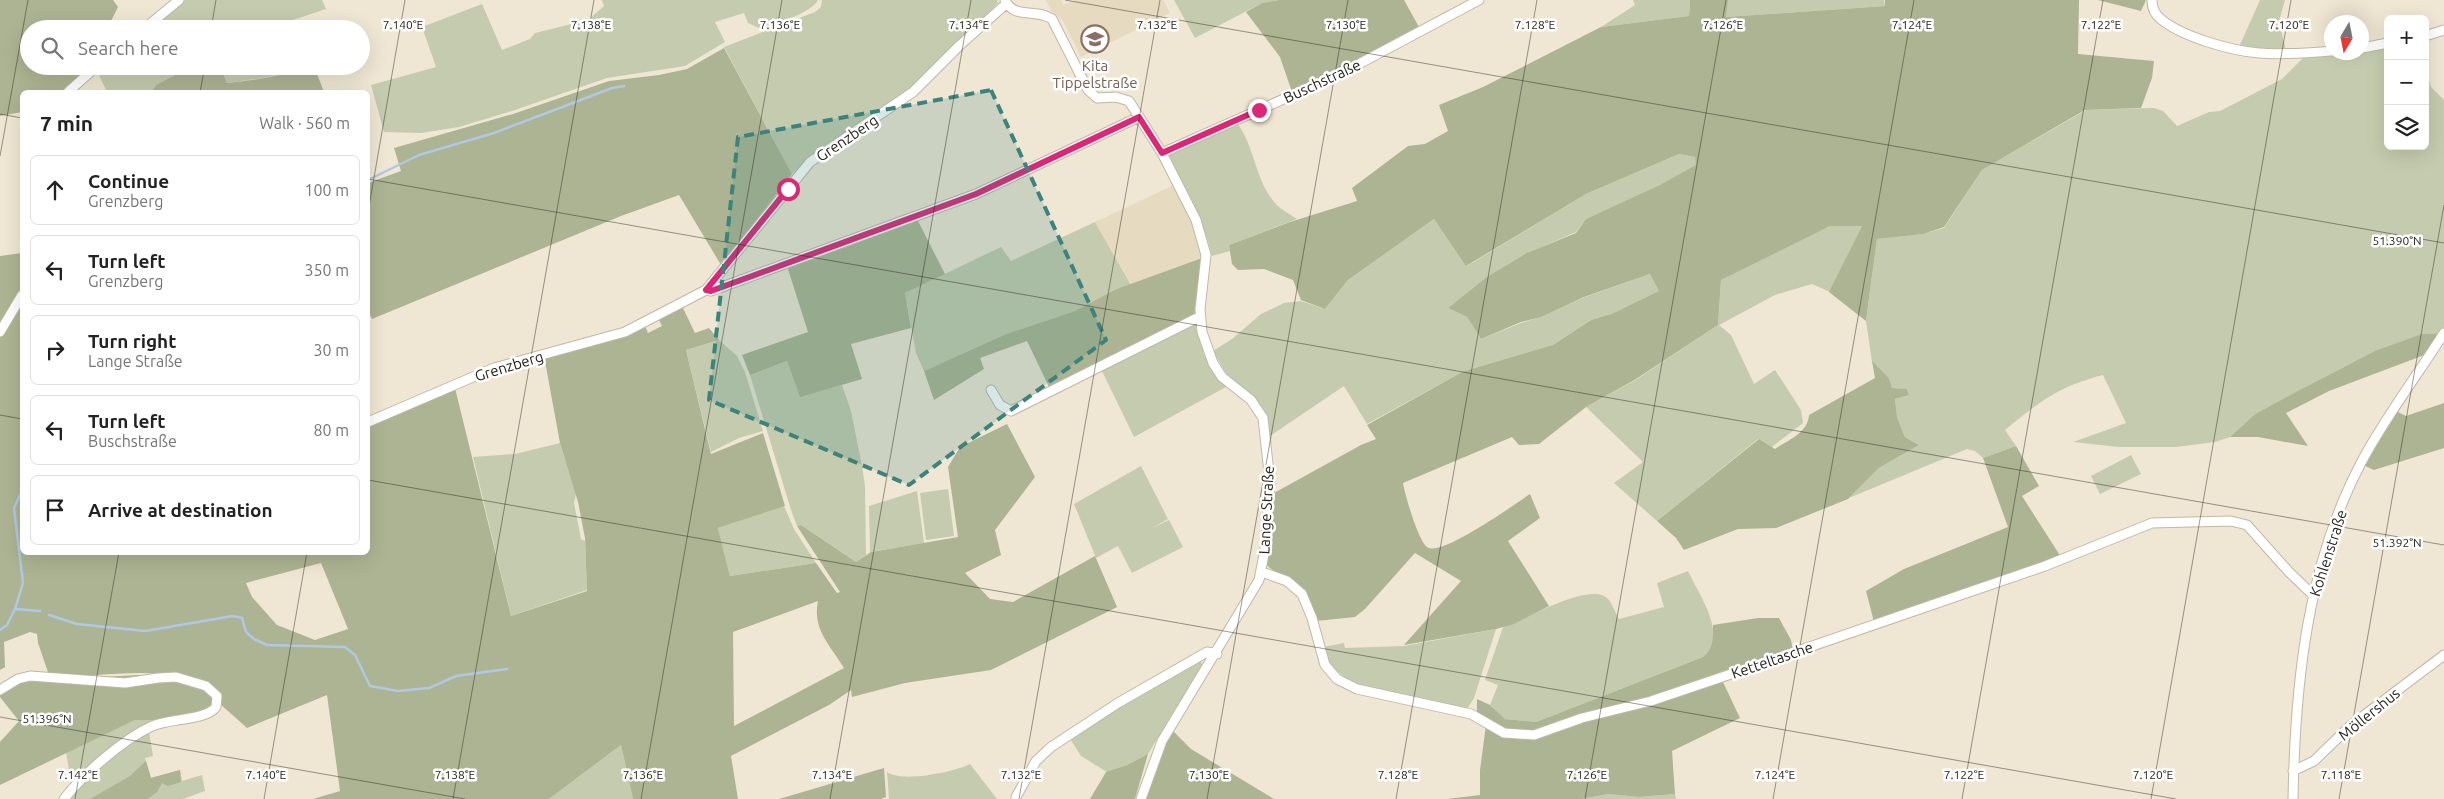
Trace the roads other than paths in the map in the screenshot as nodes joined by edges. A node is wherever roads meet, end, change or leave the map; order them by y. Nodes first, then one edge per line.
1 (179, 0) edge
2 (1479, 0) edge
3 (2152, 0) edge
4 (1006, 2) edge
5 (155, 20) edge
6 (2444, 30) edge
7 (2429, 35) edge
8 (2384, 44) edge
9 (2369, 47) edge
10 (2324, 51) edge
11 (87, 75) edge
12 (70, 90) edge
13 (1139, 117) junction
14 (1162, 153) junction
15 (706, 290) junction
16 (20, 298) edge
17 (1199, 318) junction
18 (0, 332) edge
19 (2444, 333) edge
20 (991, 390) dead end
21 (370, 421) edge
22 (1262, 572) junction
23 (2314, 596) junction
24 (1217, 654) junction
25 (2444, 656) edge
26 (0, 690) edge
27 (2293, 771) junction
28 (1016, 797) dead end
29 (64, 799) edge
30 (1141, 799) edge
31 (2293, 799) edge

1 - 5 street
2 - 14 street, Buschstraße
3 - 10 street
4 - 13 street, Grenzberg
4 - 15 street, Grenzberg
6 - 7 street
8 - 9 street
11 - 12 street
13 - 14 street, Lange Straße
13 - 15 street, Grenzberg
14 - 17 street, Lange Straße
15 - 21 street, Grenzberg
16 - 18 street
17 - 20 street
17 - 22 street, Lange Straße
19 - 23 street, Kohlenstraße
22 - 23 street, Ketteltasche
22 - 24 street, Lange Straße
23 - 27 street, Kohlenstraße
24 - 28 street
24 - 30 street, Lange Straße
25 - 27 street, Möllershus
26 - 29 street
27 - 31 street, Kohlenstraße

